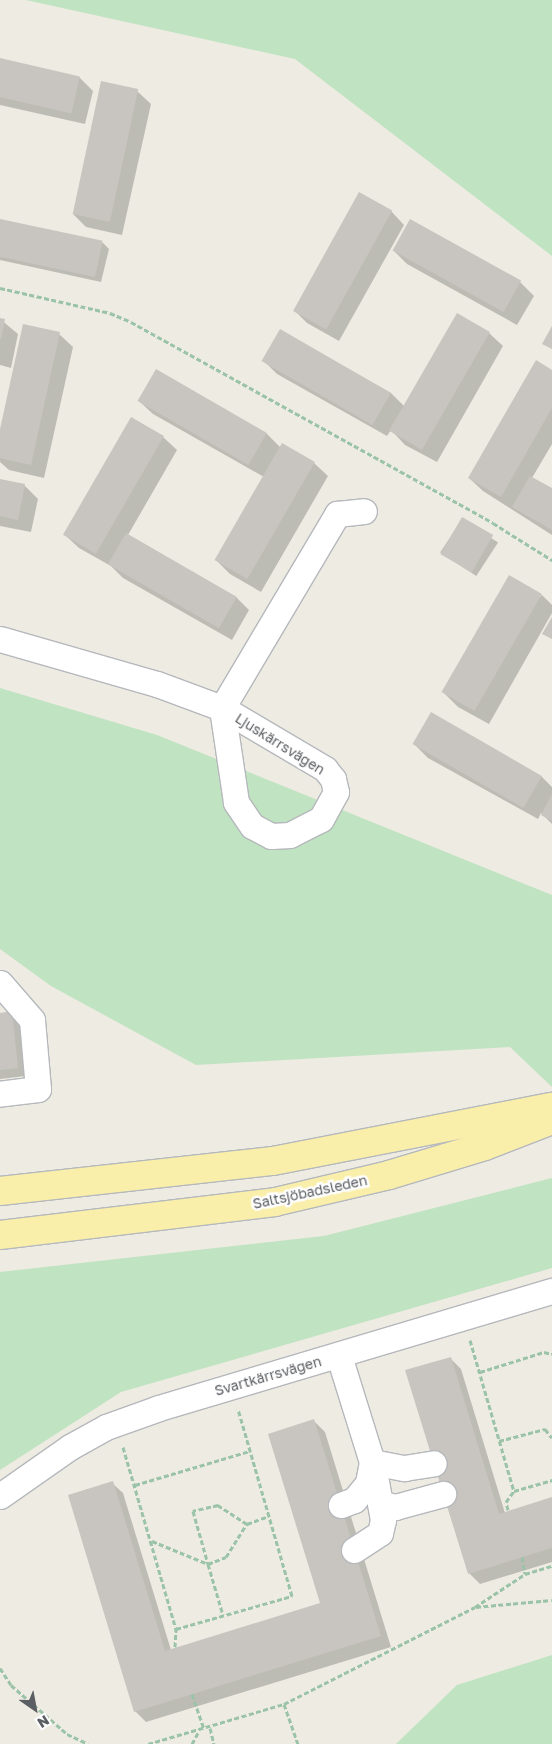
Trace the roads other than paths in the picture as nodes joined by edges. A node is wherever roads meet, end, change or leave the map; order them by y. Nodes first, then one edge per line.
1 (364, 511) dead end
2 (0, 639) edge
3 (222, 708) junction
4 (0, 983) edge
5 (0, 1094) edge
6 (552, 1107) edge
7 (552, 1120) edge
8 (0, 1191) edge
9 (0, 1234) edge
10 (552, 1291) edge
11 (339, 1356) junction
12 (372, 1462) junction
13 (434, 1463) dead end
14 (443, 1494) dead end
15 (0, 1496) edge
16 (380, 1503) junction
17 (341, 1505) dead end
18 (354, 1550) dead end

1 - 3 street
2 - 3 street, Ljuskärrsvägen
3 - 3 street, Ljuskärrsvägen
4 - 5 street
6 - 8 main road
7 - 9 main road, Saltsjöbadsleden
10 - 11 street, Svartkärrsvägen
11 - 12 street
11 - 15 street, Svartkärrsvägen
12 - 13 street
12 - 16 street
12 - 17 street
14 - 16 street
16 - 18 street

